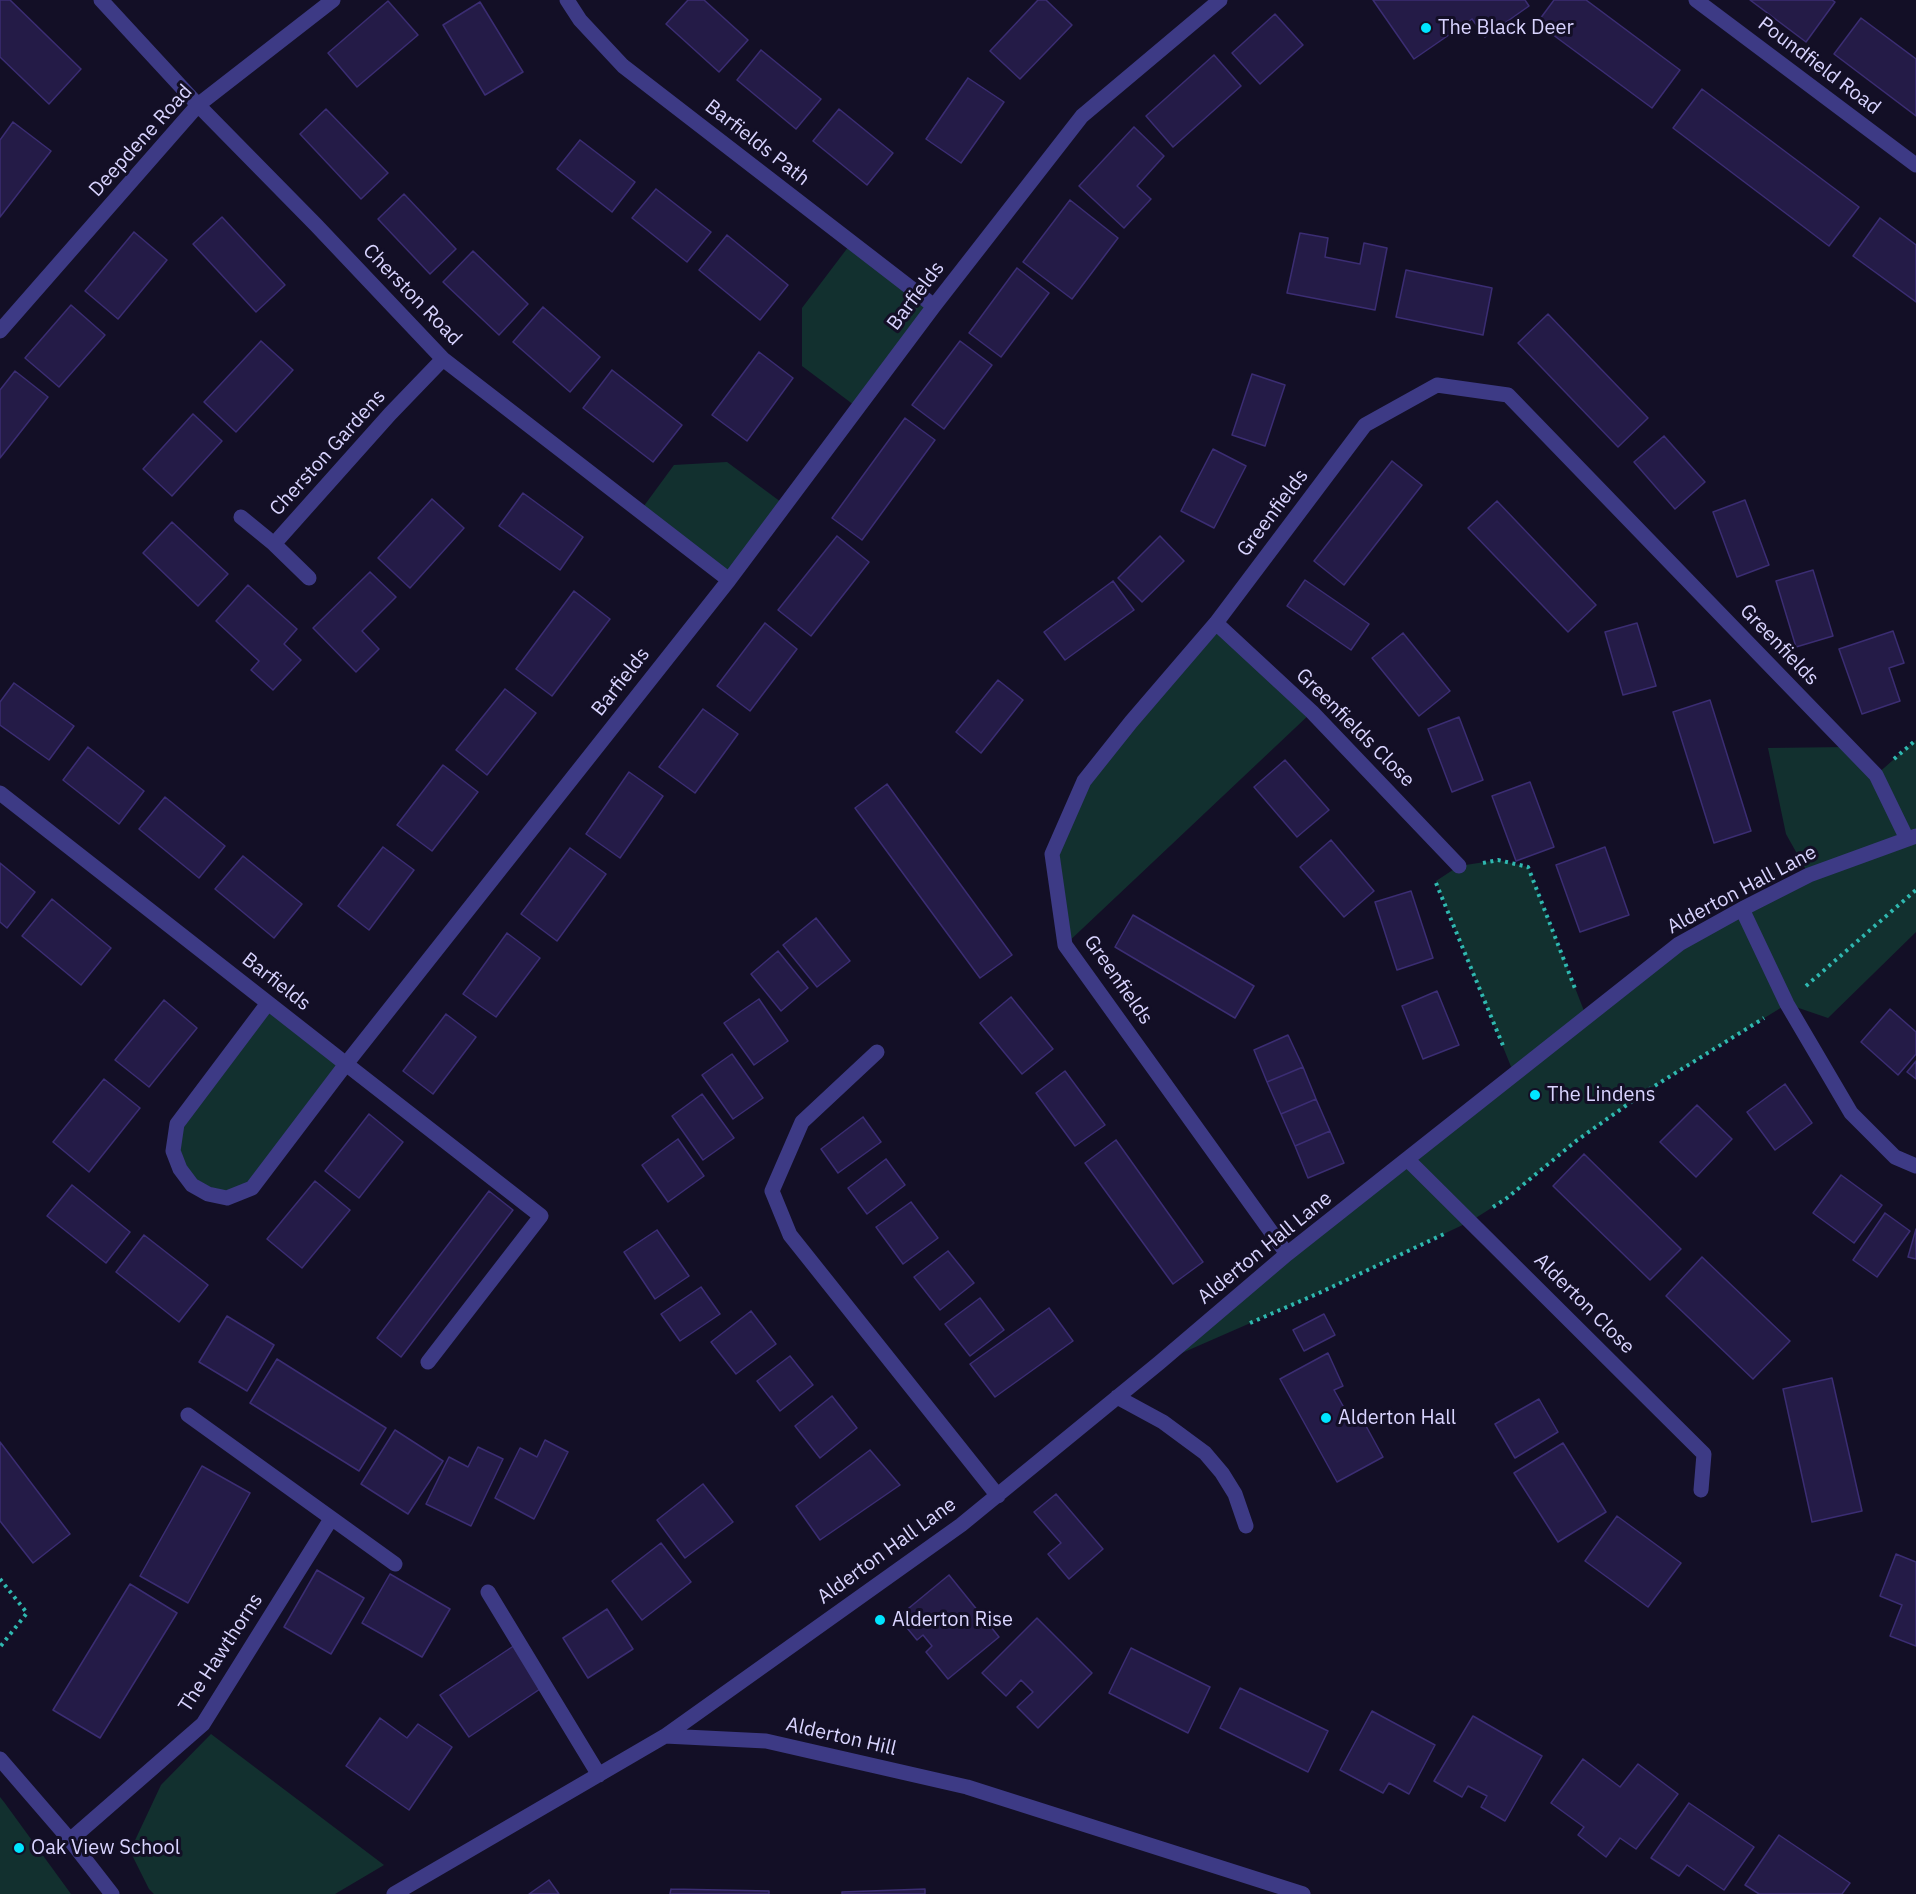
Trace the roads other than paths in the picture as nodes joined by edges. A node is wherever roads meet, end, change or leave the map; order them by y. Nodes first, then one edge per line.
1 (101, 0) edge
2 (333, 0) edge
3 (567, 0) edge
4 (1220, 0) edge
5 (1696, 0) edge
6 (198, 105) junction
7 (1916, 165) edge
8 (934, 306) junction
9 (0, 332) edge
10 (443, 359) junction
11 (241, 517) dead end
12 (274, 544) junction
13 (309, 578) dead end
14 (729, 580) junction
15 (1216, 623) junction
16 (0, 793) edge
17 (1911, 838) edge
18 (1459, 866) road end
19 (1742, 909) junction
20 (268, 1003) junction
21 (877, 1052) dead end
22 (346, 1064) junction
23 (1408, 1160) junction
24 (1916, 1166) edge
25 (1287, 1254) junction
26 (428, 1362) dead end
27 (1118, 1397) junction
28 (188, 1415) dead end
29 (1701, 1490) dead end
30 (998, 1496) junction
31 (331, 1519) junction
32 (1246, 1526) dead end
33 (395, 1564) dead end
34 (488, 1592) dead end
35 (665, 1736) junction
36 (0, 1759) edge
37 (599, 1775) junction
38 (70, 1840) junction
39 (112, 1894) edge
40 (394, 1894) edge
41 (1303, 1894) edge

1 - 6 street, Cherston Road
2 - 6 street, Deepdene Road
3 - 8 street, Barfields Path
4 - 8 street, Barfields
5 - 7 street, Poundfield Road
6 - 9 street, Deepdene Road
6 - 10 street, Cherston Road
8 - 14 street, Barfields
10 - 12 street, Cherston Gardens
10 - 14 street, Cherston Road
11 - 12 street, Cherston Gardens
12 - 13 street
14 - 22 street, Barfields
15 - 17 street, Greenfields
15 - 18 street, Greenfields Close
15 - 25 street, Greenfields
16 - 20 street, Barfields
17 - 19 street, Alderton Hall Lane
19 - 23 street, Alderton Hall Lane
19 - 24 street
20 - 22 street, Barfields
20 - 22 street
21 - 30 street
22 - 26 street
23 - 25 street, Alderton Hall Lane
23 - 29 street, Alderton Close
25 - 27 street, Alderton Hall Lane
27 - 30 street, Alderton Hall Lane
27 - 32 street
28 - 31 street
30 - 35 street, Alderton Hall Lane
31 - 33 street
31 - 38 street, The Hawthorns
34 - 37 street
35 - 37 street
35 - 41 street, Alderton Hill
36 - 38 street
37 - 40 street
38 - 39 street

